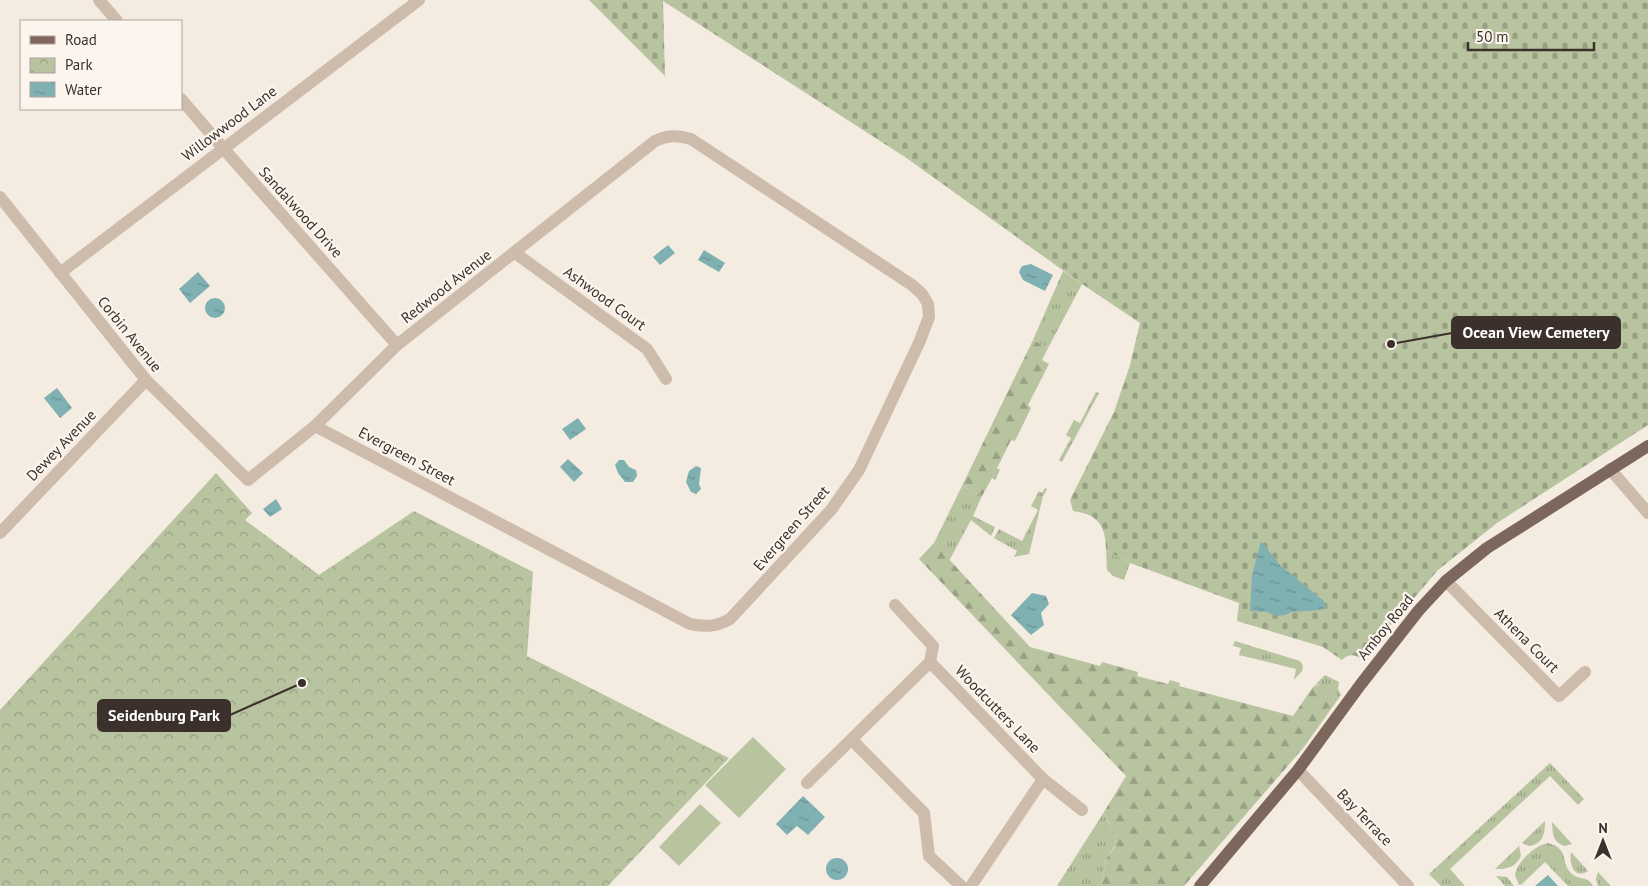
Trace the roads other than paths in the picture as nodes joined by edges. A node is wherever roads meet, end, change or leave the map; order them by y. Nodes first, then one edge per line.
1 (419, 0) edge
2 (101, 1) edge
3 (116, 20) edge
4 (182, 100) edge
5 (676, 135) joint
6 (223, 148) junction
7 (0, 197) edge
8 (515, 253) junction
9 (60, 273) junction
10 (397, 345) junction
11 (666, 379) dead end
12 (146, 380) junction
13 (315, 426) junction
14 (1648, 446) edge
15 (1610, 469) junction
16 (248, 480) joint
17 (1648, 513) edge
18 (3, 524) edge
19 (1446, 581) junction
20 (895, 605) dead end
21 (930, 662) junction
22 (1585, 672) dead end
23 (852, 740) junction
24 (1298, 770) junction
25 (1043, 779) junction
26 (807, 783) dead end
27 (1082, 810) dead end
28 (961, 886) edge
29 (971, 886) edge
30 (1200, 886) edge
31 (1408, 886) edge

1 - 6 street, Willowwood Lane
2 - 3 street
4 - 6 street, Sandalwood Drive
5 - 8 street, Redwood Avenue
5 - 13 street, Evergreen Street
6 - 9 street, Willowwood Lane
6 - 10 street, Sandalwood Drive
7 - 9 street, Corbin Avenue
8 - 10 street, Redwood Avenue
8 - 11 street, Ashwood Court
9 - 12 street, Corbin Avenue
10 - 13 street, Redwood Avenue
12 - 16 street, Corbin Avenue
12 - 18 street, Dewey Avenue
13 - 16 street, Redwood Avenue
14 - 15 main road, Amboy Road
15 - 17 street
15 - 19 main road, Amboy Road
19 - 22 street, Athena Court
19 - 24 main road, Amboy Road
20 - 21 street
21 - 23 street
21 - 25 street, Woodcutters Lane
23 - 26 street
23 - 28 street
24 - 30 main road, Amboy Road
24 - 31 street, Bay Terrace
25 - 27 street, Woodcutters Lane
25 - 29 street

